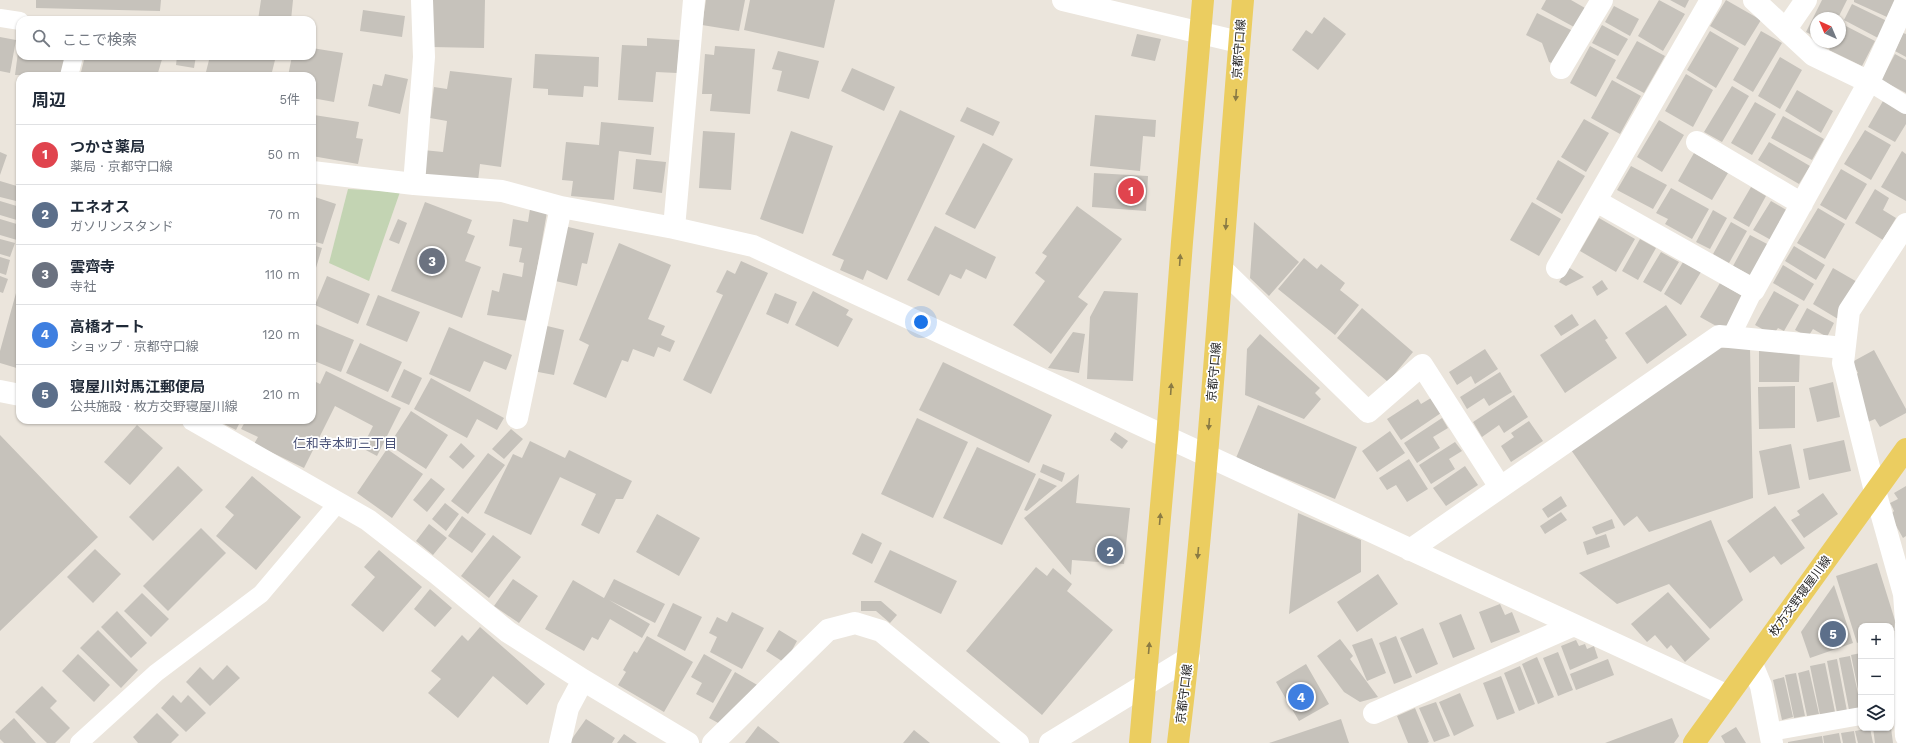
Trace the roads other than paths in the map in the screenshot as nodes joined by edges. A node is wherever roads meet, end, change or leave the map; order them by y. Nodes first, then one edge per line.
1 (422, 0) edge
2 (694, 0) edge
3 (1063, 0) edge
4 (1203, 0) edge
5 (1243, 0) edge
6 (1602, 0) edge
7 (1711, 0) edge
8 (1754, 0) edge
9 (1806, 0) edge
10 (1906, 0) edge
11 (0, 18) edge
12 (16, 20) edge
13 (1786, 29) junction
14 (1201, 32) junction
15 (1239, 42) junction
16 (73, 60) edge
17 (1561, 68) dead end
18 (70, 72) edge
19 (1869, 82) junction
20 (1906, 105) edge
21 (1697, 142) dead end
22 (316, 172) edge
23 (414, 184) junction
24 (1596, 201) junction
25 (1802, 204) junction
26 (561, 207) junction
27 (1906, 224) edge
28 (674, 228) junction
29 (1557, 268) dead end
30 (1222, 269) junction
31 (1754, 290) junction
32 (1731, 337) junction
33 (1844, 348) junction
34 (0, 391) edge
35 (16, 394) edge
36 (516, 418) dead end
37 (200, 424) edge
38 (1167, 438) junction
39 (1906, 449) edge
40 (1207, 456) junction
41 (1500, 487) junction
42 (1875, 492) junction
43 (338, 503) junction
44 (1410, 550) junction
45 (1906, 611) edge
46 (1906, 623) edge
47 (1574, 625) junction
48 (1189, 658) junction
49 (1752, 664) junction
50 (583, 680) junction
51 (1146, 683) junction
52 (1728, 696) junction
53 (1374, 713) dead end
54 (1858, 717) edge
55 (1906, 736) edge
56 (1771, 738) edge
57 (79, 743) edge
58 (560, 743) edge
59 (688, 743) edge
60 (713, 743) edge
61 (1018, 743) edge
62 (1050, 743) edge
63 (1140, 743) edge
64 (1178, 743) edge
65 (1694, 743) edge

1 - 23 street
2 - 28 street
3 - 14 street
4 - 14 main road
5 - 15 main road, 京都守口線
6 - 17 street
7 - 24 street
8 - 13 street
9 - 13 street
10 - 19 street
11 - 12 lane
13 - 19 street
14 - 15 street
38 -> 14 main road
15 -> 30 main road, 京都守口線
16 - 18 lane
19 - 20 lane
19 - 25 street
21 - 25 street
22 - 23 street
23 - 26 street
24 - 29 street
24 - 31 street
25 - 31 street
26 - 28 street
26 - 36 street
27 - 33 street
28 - 38 street
30 -> 40 main road, 京都守口線
30 - 41 street
31 - 32 lane
32 - 33 street
32 - 41 street
33 - 42 street
34 - 35 street
37 - 43 street
38 - 40 street
51 -> 38 main road
39 - 42 main road, 枚方交野寝屋川線
40 - 44 street
40 -> 48 main road, 京都守口線
41 - 44 street
42 - 45 street
42 - 49 main road, 枚方交野寝屋川線
43 - 50 street
43 - 57 lane
44 - 47 street
45 - 46 street
46 - 55 street
47 - 52 street
47 - 53 street
48 - 51 street
48 - 64 main road, 京都守口線
49 - 52 main road, 枚方交野寝屋川線
49 - 56 street
50 - 58 street
50 - 59 street
51 - 62 street
51 - 63 main road
52 - 65 main road, 枚方交野寝屋川線
54 - 56 lane
60 - 61 street

